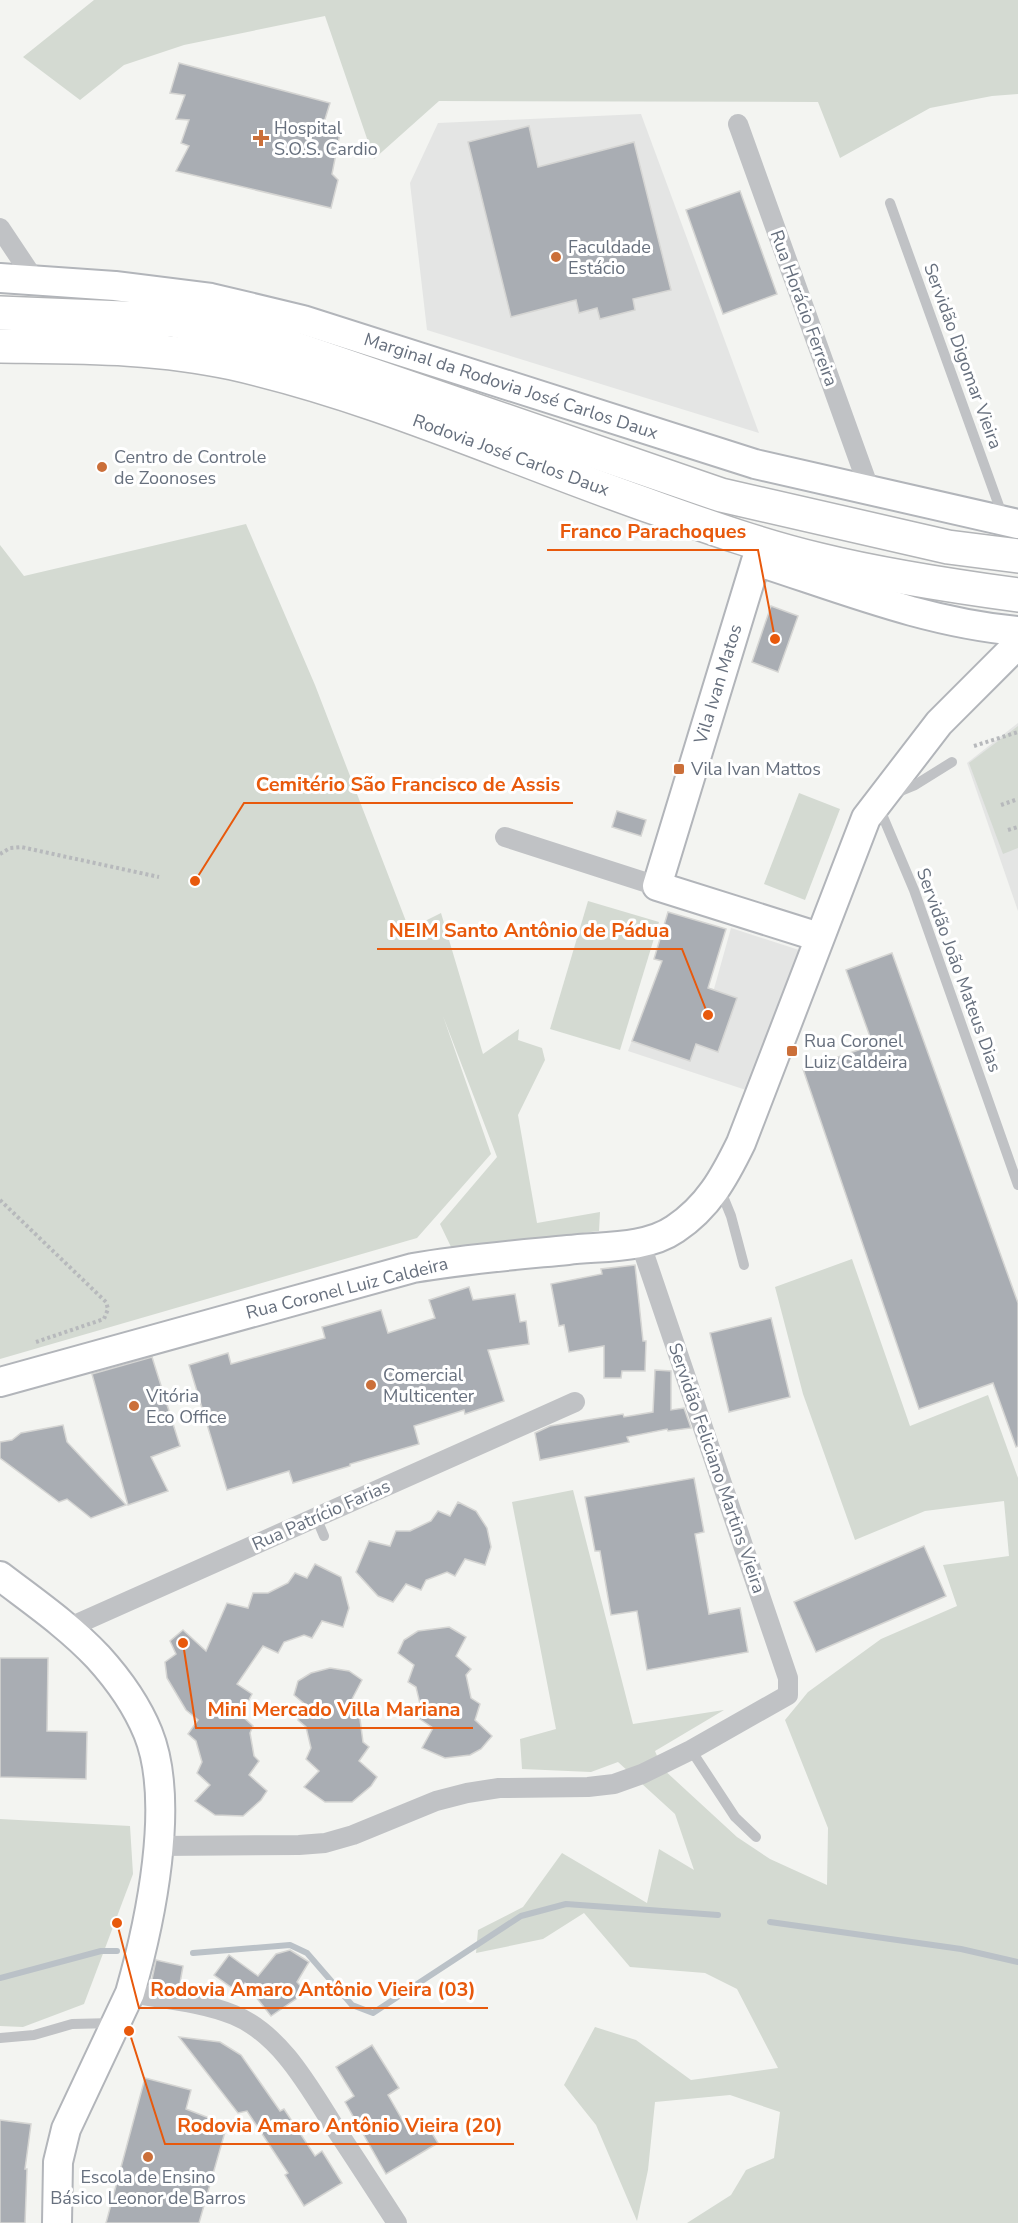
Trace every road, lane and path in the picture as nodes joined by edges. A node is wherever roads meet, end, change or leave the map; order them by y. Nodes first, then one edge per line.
1 (738, 124) dead end
2 (890, 203) dead end
3 (0, 228) edge
4 (0, 278) edge
5 (34, 279) junction
6 (0, 313) edge
7 (0, 346) edge
8 (870, 491) junction
9 (658, 509) junction
10 (1013, 526) edge
11 (880, 533) junction
12 (1018, 556) edge
13 (756, 561) junction
14 (1018, 595) edge
15 (1018, 631) edge
16 (1018, 644) edge
17 (1018, 732) edge
18 (974, 746) dead end
19 (952, 762) dead end
20 (1018, 799) edge
21 (877, 801) junction
22 (1001, 805) dead end
23 (1018, 827) edge
24 (1008, 830) dead end
25 (505, 837) dead end
26 (0, 854) edge
27 (159, 877) dead end
28 (657, 885) junction
29 (819, 937) junction
30 (1018, 1185) edge
31 (718, 1186) junction
32 (0, 1200) edge
33 (640, 1242) junction
34 (744, 1265) dead end
35 (36, 1342) dead end
36 (0, 1382) edge
37 (575, 1402) dead end
38 (316, 1517) junction
39 (324, 1536) dead end
40 (0, 1576) edge
41 (68, 1628) junction
42 (691, 1750) junction
43 (756, 1837) dead end
44 (158, 1846) junction
45 (130, 1993) junction
46 (116, 2023) junction
47 (0, 2038) edge
48 (57, 2223) edge
49 (397, 2223) edge

1 - 8 street, Rua Horácio Ferreira
2 - 10 lane, Servidão Digomar Vieira
3 - 5 street
4 - 5 main road, Marginal da Rodovia José Carlos Daux
5 - 8 main road, Marginal da Rodovia José Carlos Daux
6 - 11 highway, Rodovia José Carlos Daux
7 - 9 highway, Rodovia José Carlos Daux
8 - 10 main road, Marginal da Rodovia José Carlos Daux
9 - 13 highway
9 - 14 highway, Rodovia José Carlos Daux
10 - 11 highway
11 - 12 highway, Rodovia José Carlos Daux
13 - 15 main road
13 - 28 main road, Vila Ivan Matos
16 - 21 main road, Rua Coronel Luiz Caldeira
17 - 18 path
19 - 21 lane
20 - 22 path
21 - 29 main road, Rua Coronel Luiz Caldeira
21 - 30 lane, Servidão João Mateus Dias
23 - 24 path
25 - 28 street
26 - 27 path
28 - 29 main road
29 - 31 main road, Rua Coronel Luiz Caldeira
31 - 33 main road, Rua Coronel Luiz Caldeira
31 - 34 lane
32 - 35 path
33 - 36 main road, Rua Coronel Luiz Caldeira
33 - 42 street, Servidão Feliciano Martins Vieira
37 - 38 street, Rua Patrício Farias
38 - 39 lane
38 - 41 street, Rua Patrício Farias
40 - 41 main road
41 - 44 main road
42 - 43 lane
42 - 44 street
44 - 45 main road
45 - 46 main road
45 - 49 street
46 - 47 lane
46 - 48 main road

